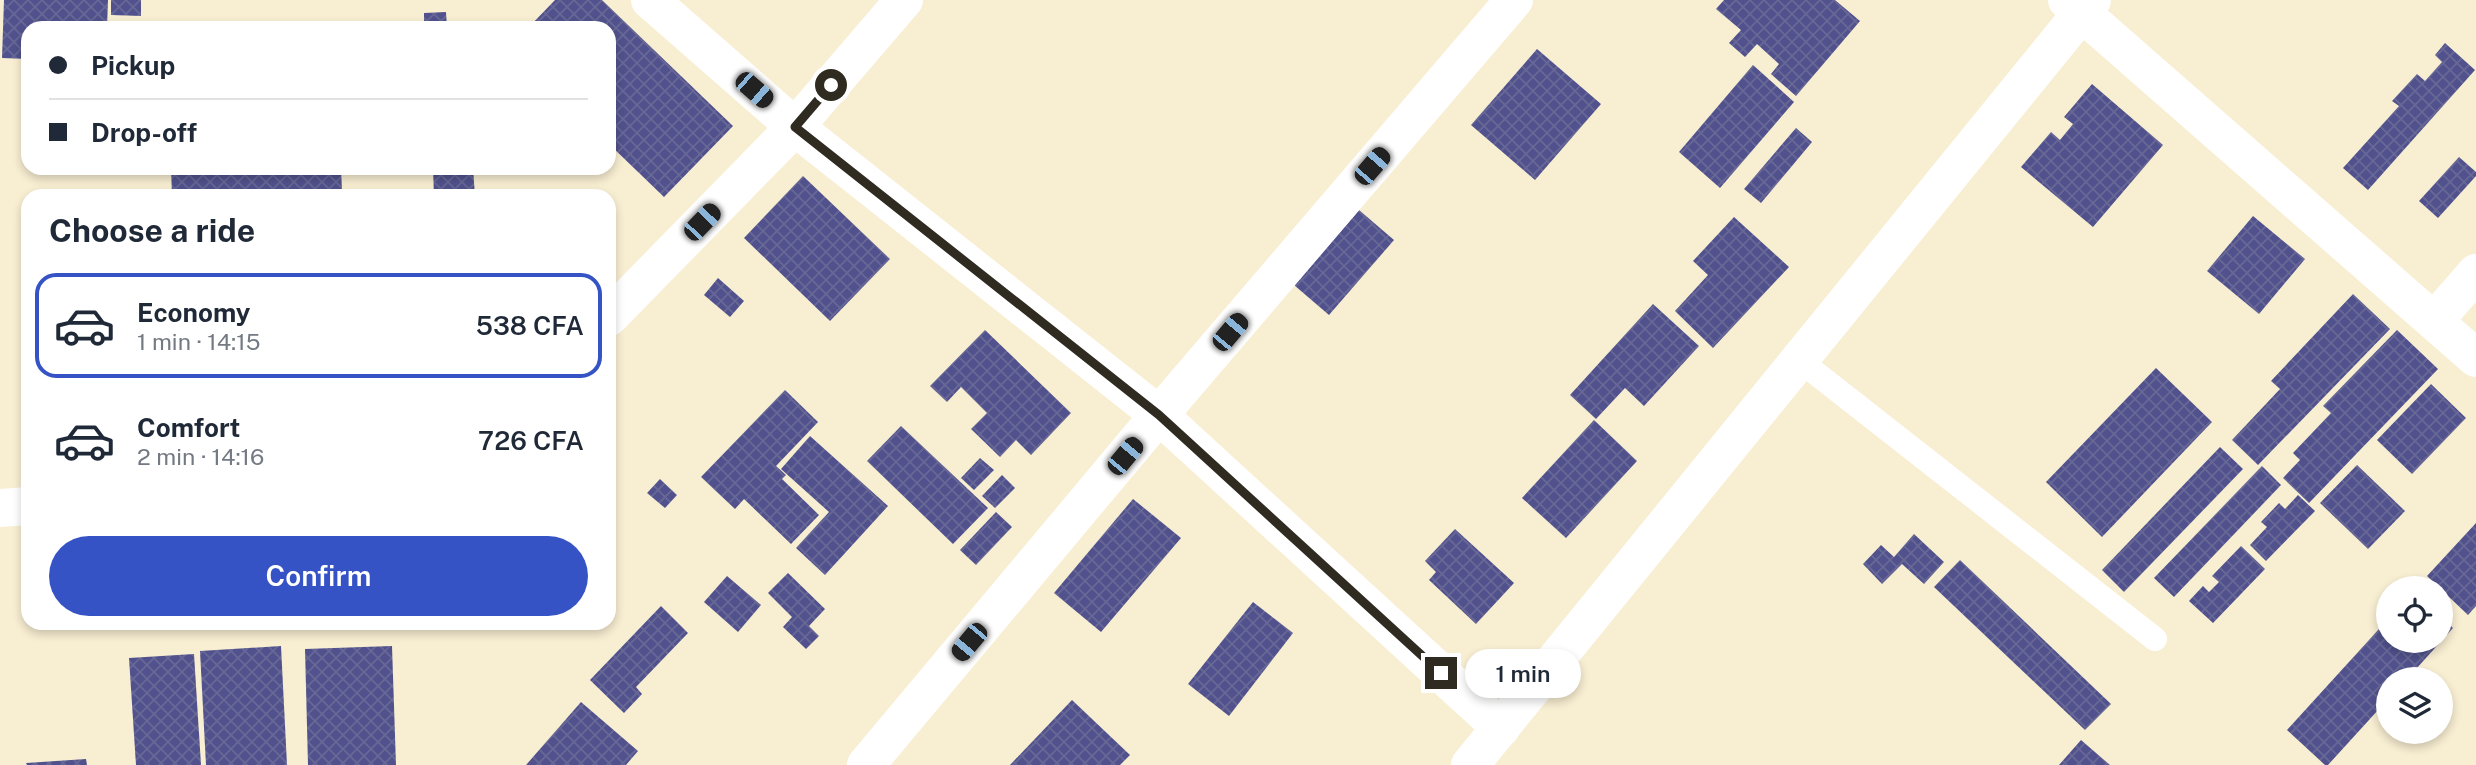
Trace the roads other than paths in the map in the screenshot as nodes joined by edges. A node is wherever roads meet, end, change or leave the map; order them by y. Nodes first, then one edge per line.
1 (650, 0) edge
2 (904, 0) edge
3 (1514, 0) edge
4 (2080, 4) edge
5 (795, 127) junction
6 (2476, 273) edge
7 (616, 310) edge
8 (2435, 320) junction
9 (2476, 358) edge
10 (1799, 360) junction
11 (1159, 415) junction
12 (21, 506) edge
13 (0, 508) edge
14 (2155, 639) dead end
15 (1501, 728) junction
16 (866, 765) edge
17 (1469, 765) edge

1 - 5 street
2 - 5 street
3 - 11 street
4 - 8 street
4 - 10 street
5 - 7 street
5 - 11 street
6 - 8 street
8 - 9 street
10 - 14 lane
10 - 15 street
11 - 15 street
11 - 16 street
12 - 13 street
15 - 17 street

